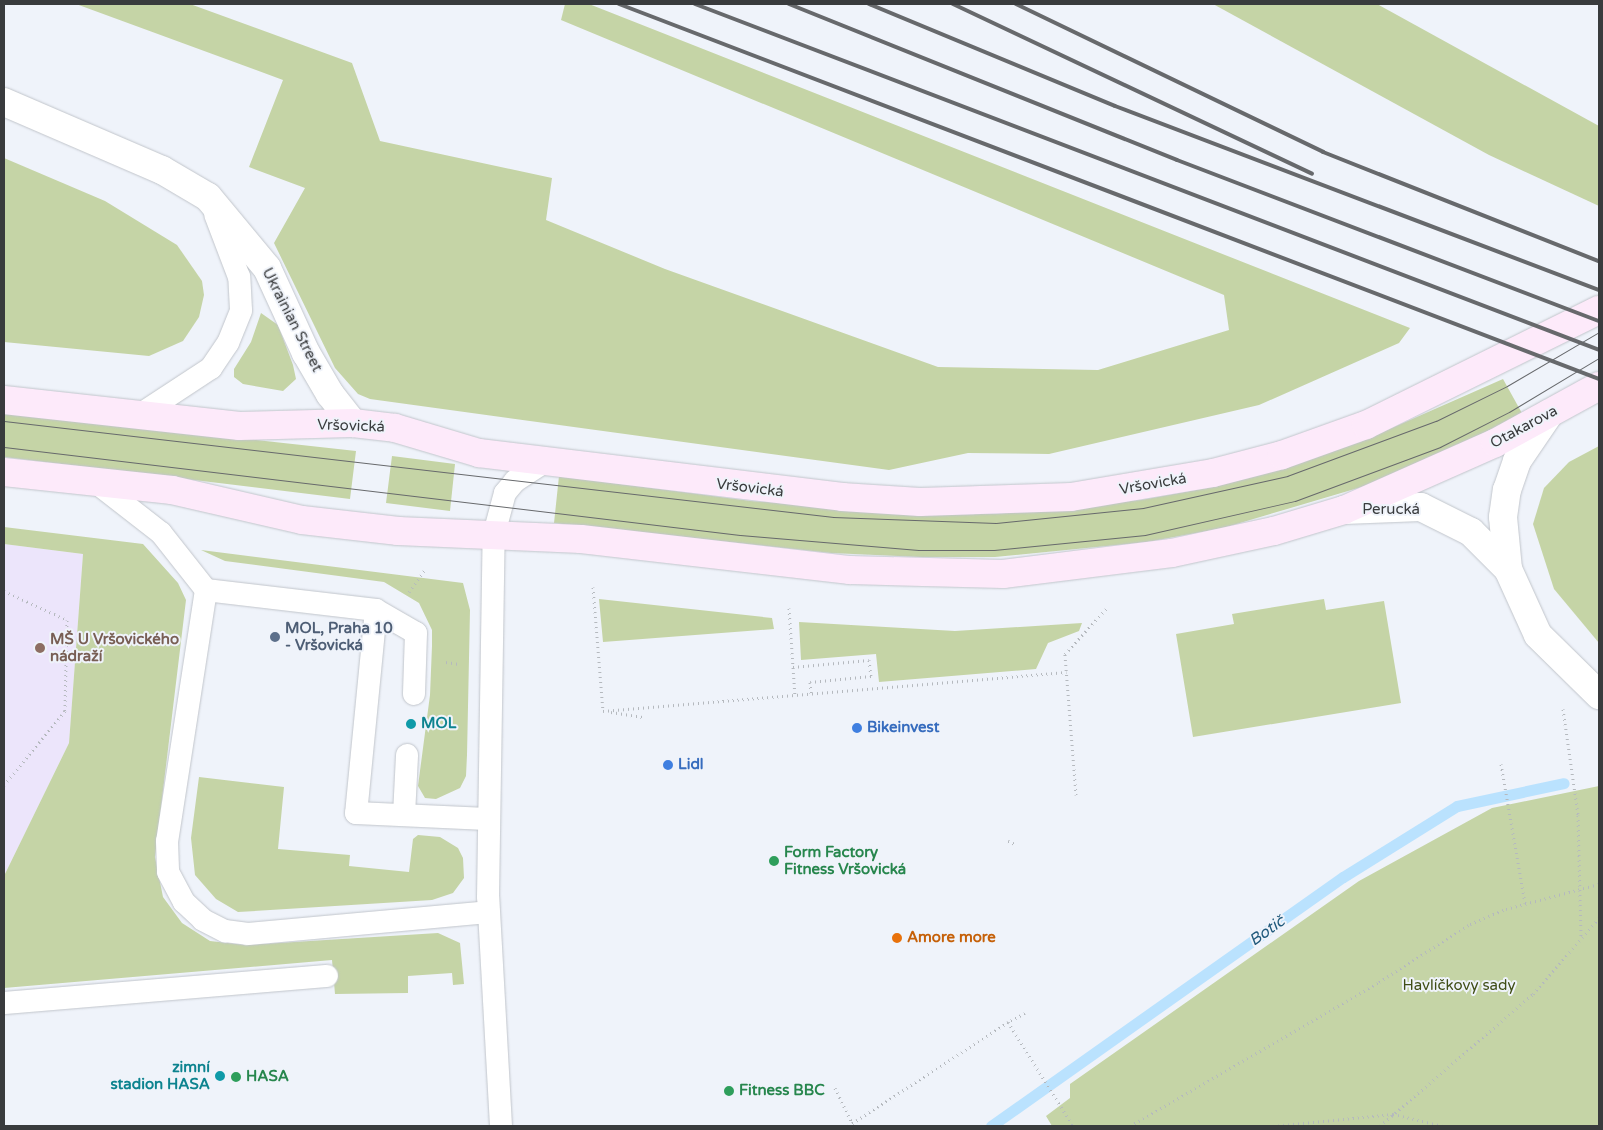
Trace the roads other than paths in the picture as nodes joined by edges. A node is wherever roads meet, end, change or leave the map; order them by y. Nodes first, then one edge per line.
1 (4, 102) edge
2 (208, 197) junction
3 (1599, 310) edge
4 (1599, 386) edge
5 (4, 400) edge
6 (141, 414) junction
7 (1549, 414) junction
8 (353, 423) junction
9 (544, 462) junction
10 (4, 472) edge
11 (93, 480) junction
12 (1344, 510) junction
13 (494, 534) junction
14 (1508, 570) junction
15 (206, 590) junction
16 (376, 610) junction
17 (414, 694) dead end
18 (1599, 695) edge
19 (407, 755) dead end
20 (404, 815) junction
21 (487, 819) junction
22 (488, 912) junction
23 (326, 976) dead end
24 (4, 1003) edge
25 (501, 1126) edge

1 - 2 street, Ukrainian Street
2 - 6 lane, Ukrainian Street
2 - 8 street, Ukrainian Street
3 - 9 main road, Vršovická
4 - 7 main road, Otakarova
5 - 6 main road, Vršovická
6 - 8 main road, Vršovická
7 - 12 main road, Otakarova
7 - 14 street, Perucká
8 - 9 main road, Vršovická
9 - 13 lane
10 - 11 main road
11 - 13 main road
11 - 15 lane
12 - 13 main road
12 - 14 street, Perucká
13 - 21 lane
14 - 18 street, Perucká
15 - 16 lane
15 - 22 lane
16 - 17 lane
16 - 20 lane
19 - 20 lane
20 - 21 lane
21 - 22 lane
22 - 25 lane
23 - 24 lane

